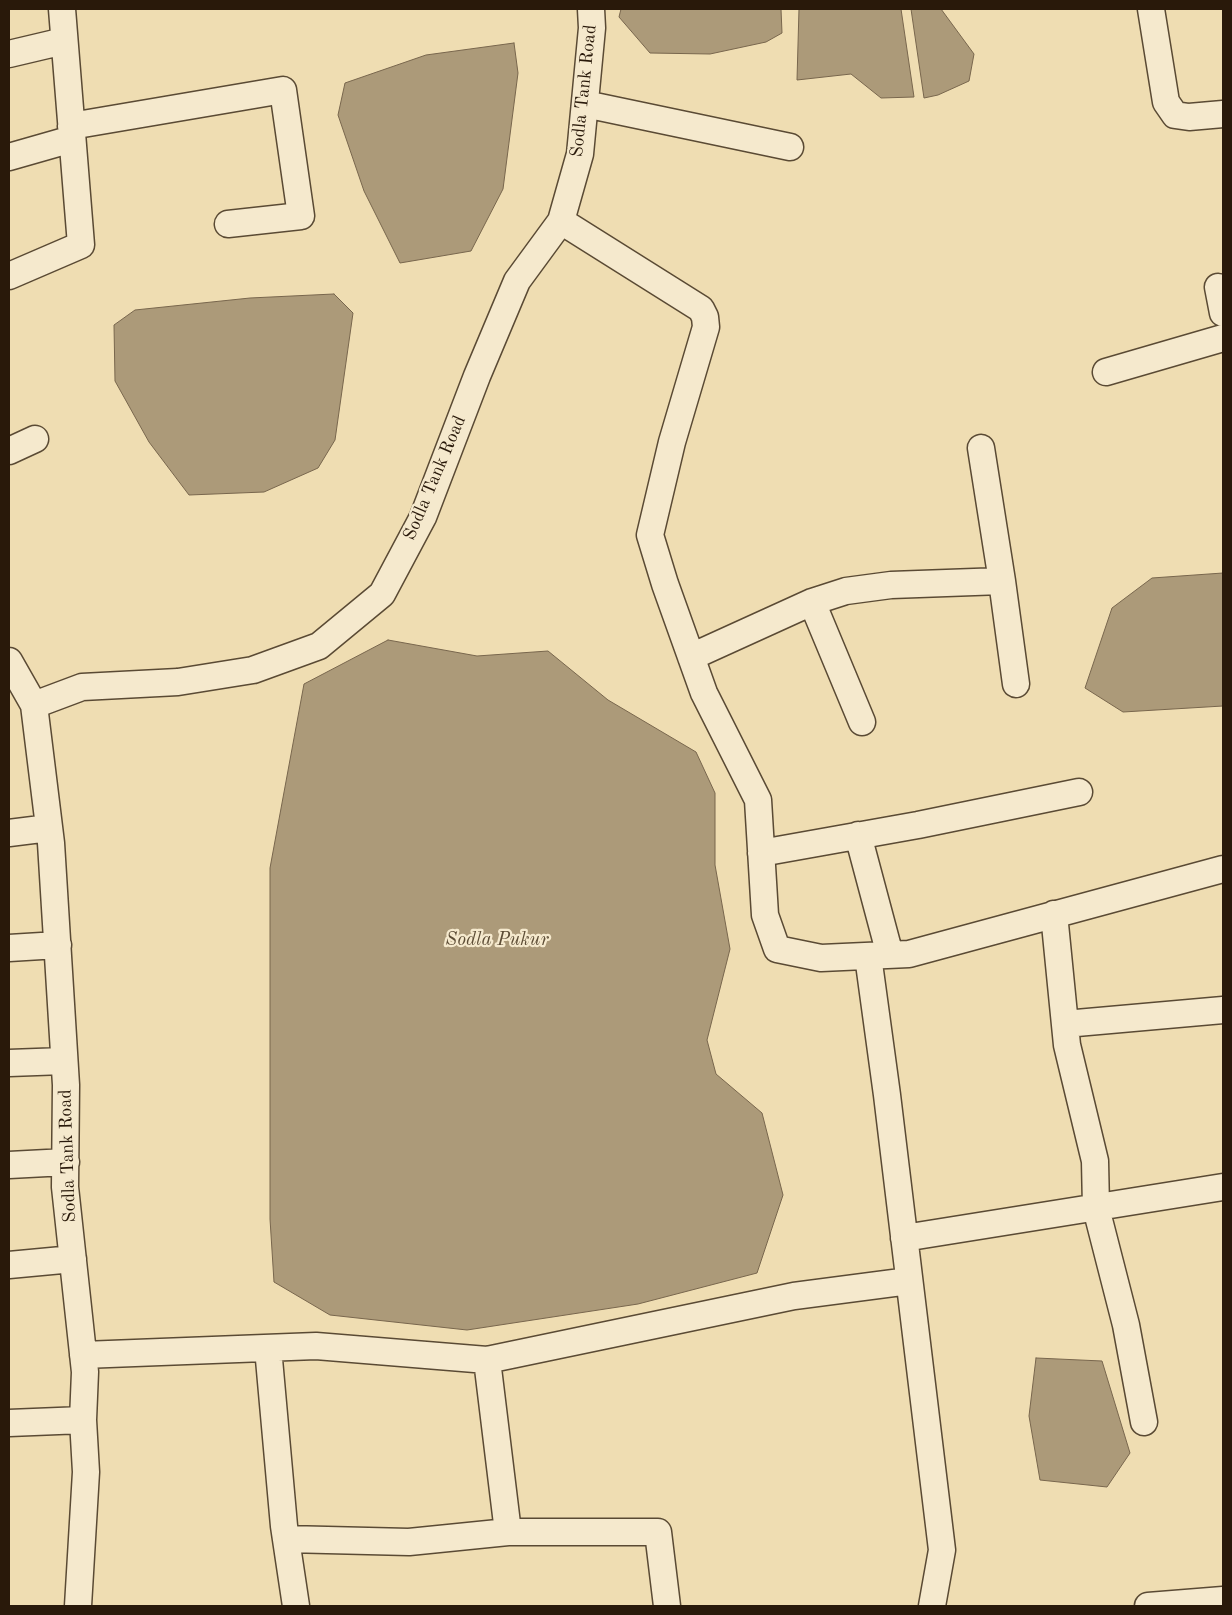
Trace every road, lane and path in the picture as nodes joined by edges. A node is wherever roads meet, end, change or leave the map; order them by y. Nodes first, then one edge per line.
1 (62, 9) edge
2 (591, 9) edge
3 (1151, 9) edge
4 (64, 41) junction
5 (9, 54) edge
6 (585, 104) junction
7 (1223, 114) edge
8 (72, 133) junction
9 (790, 148) dead end
10 (9, 157) edge
11 (561, 221) junction
12 (228, 224) dead end
13 (9, 276) edge
14 (1218, 287) dead end
15 (1223, 313) edge
16 (1223, 338) edge
17 (1106, 372) dead end
18 (35, 439) dead end
19 (980, 448) dead end
20 (9, 451) edge
21 (1002, 581) junction
22 (812, 602) junction
23 (691, 657) junction
24 (9, 661) edge
25 (1016, 684) dead end
26 (34, 705) junction
27 (862, 722) dead end
28 (1079, 792) dead end
29 (49, 828) junction
30 (9, 833) edge
31 (858, 835) junction
32 (761, 853) junction
33 (1223, 869) edge
34 (1054, 914) junction
35 (58, 945) junction
36 (9, 948) edge
37 (879, 956) junction
38 (1223, 1010) edge
39 (1065, 1024) junction
40 (64, 1061) junction
41 (9, 1063) edge
42 (66, 1162) junction
43 (9, 1165) edge
44 (1223, 1187) edge
45 (1096, 1208) junction
46 (904, 1238) junction
47 (73, 1259) junction
48 (9, 1265) edge
49 (909, 1282) junction
50 (268, 1348) junction
51 (83, 1355) junction
52 (487, 1360) junction
53 (83, 1420) junction
54 (1144, 1422) dead end
55 (9, 1423) edge
56 (508, 1532) junction
57 (286, 1539) junction
58 (1223, 1600) edge
59 (78, 1606) edge
60 (296, 1606) edge
61 (667, 1606) edge
62 (932, 1606) edge
63 (1148, 1606) edge

1 - 4 street
2 - 6 street, Sodla Tank Road
3 - 7 street
4 - 5 street
4 - 8 street
6 - 9 street
6 - 11 street, Sodla Tank Road
8 - 10 street
8 - 12 street
8 - 13 street
11 - 23 street
11 - 26 street, Sodla Tank Road
14 - 15 street
16 - 17 street
18 - 20 street
19 - 21 street
21 - 22 street
21 - 25 street
22 - 23 street
22 - 27 street
23 - 32 street
24 - 26 street, Sodla Tank Road
26 - 29 street, Sodla Tank Road
28 - 31 street
29 - 30 street
29 - 35 street, Sodla Tank Road
31 - 32 street
31 - 37 street
32 - 37 street
33 - 34 street
34 - 37 street
34 - 39 street
35 - 36 street
35 - 40 street, Sodla Tank Road
37 - 46 street
38 - 39 street
39 - 45 street
40 - 41 street
40 - 42 street, Sodla Tank Road
42 - 43 street
42 - 47 street, Sodla Tank Road
44 - 45 street
45 - 46 street
45 - 54 street
46 - 49 street
47 - 48 street
47 - 51 street, Sodla Tank Road
49 - 52 street
49 - 62 street
50 - 51 street
50 - 52 street
50 - 57 street
51 - 53 street, Sodla Tank Road
52 - 56 street
53 - 55 street
53 - 59 street, Sodla Tank Road
56 - 57 street
56 - 61 street
57 - 60 street
58 - 63 street

